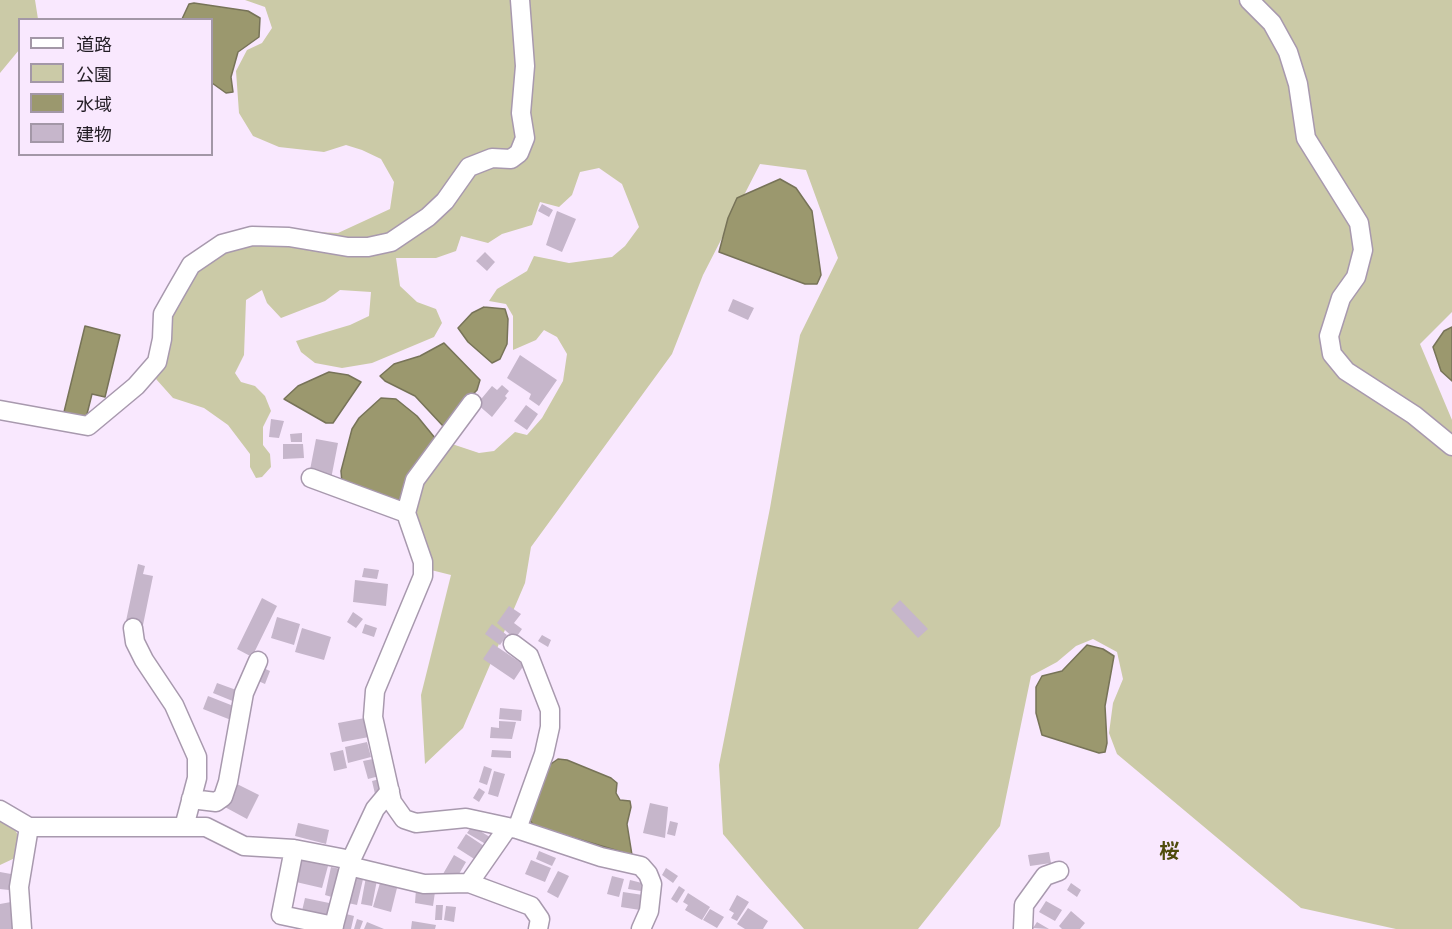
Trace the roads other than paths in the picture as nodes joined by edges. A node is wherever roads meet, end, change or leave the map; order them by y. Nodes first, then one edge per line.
1 (520, 0) edge
2 (1249, 0) edge
3 (472, 403) dead end
4 (0, 410) edge
5 (1452, 446) edge
6 (311, 478) dead end
7 (406, 513) junction
8 (133, 628) dead end
9 (513, 644) dead end
10 (258, 661) dead end
11 (390, 791) junction
12 (191, 799) junction
13 (0, 810) edge
14 (29, 827) junction
15 (184, 827) junction
16 (513, 828) junction
17 (294, 849) junction
18 (350, 863) junction
19 (1059, 872) dead end
20 (469, 883) junction
21 (334, 928) edge
22 (22, 929) edge
23 (538, 929) edge
24 (641, 929) edge
25 (1023, 929) edge

1 - 4 street
2 - 5 street
3 - 7 street
6 - 7 street
7 - 11 street
8 - 12 street
9 - 16 street
10 - 12 street
11 - 16 street
11 - 18 street
12 - 15 street
13 - 14 street
14 - 15 street
14 - 22 street
15 - 17 street
16 - 20 street
16 - 24 street
17 - 18 street
17 - 21 street
18 - 20 street
18 - 21 street
19 - 25 street
20 - 23 street

